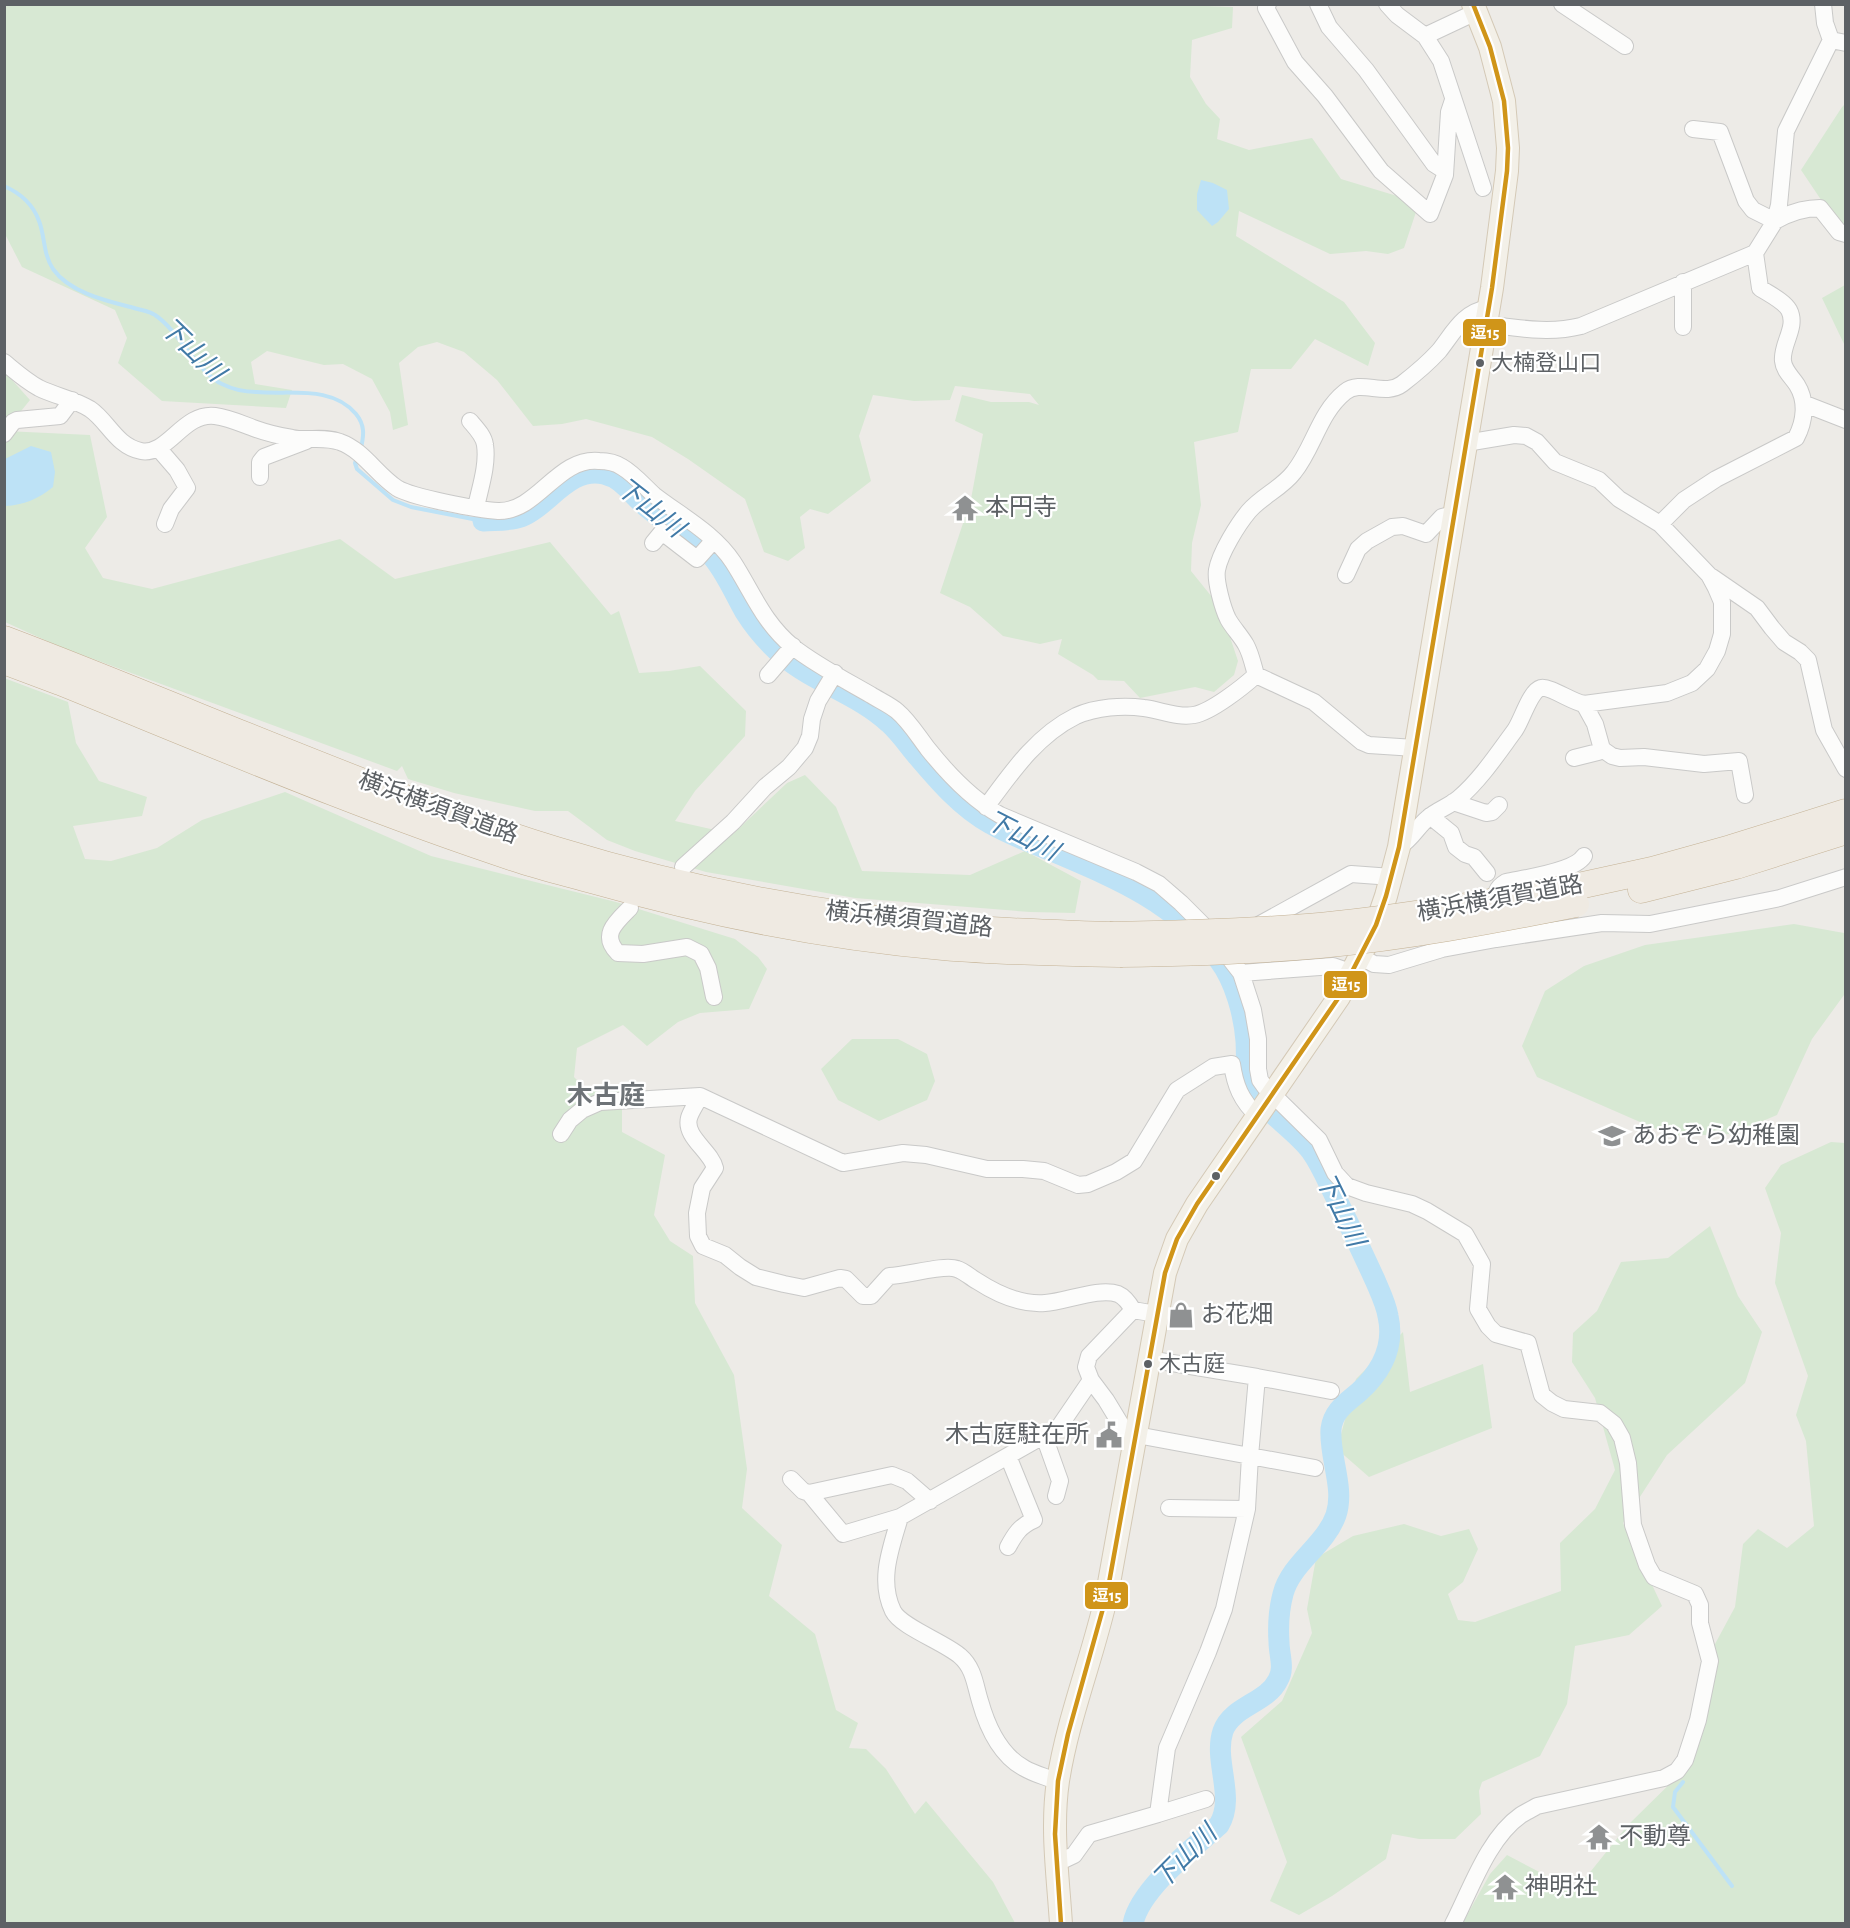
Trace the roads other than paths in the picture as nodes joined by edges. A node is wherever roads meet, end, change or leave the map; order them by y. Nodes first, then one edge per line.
1 (1268, 4) edge
2 (1318, 4) edge
3 (1387, 4) edge
4 (1563, 4) edge
5 (1823, 4) edge
6 (1475, 8) edge
7 (1425, 36) junction
8 (1838, 41) edge
9 (1625, 46) dead end
10 (1453, 100) junction
11 (1693, 129) dead end
12 (1445, 171) junction
13 (1483, 188) dead end
14 (1775, 221) junction
15 (1845, 234) edge
16 (1755, 253) junction
17 (1683, 282) junction
18 (1487, 316) junction
19 (1683, 327) dead end
20 (4, 362) edge
21 (72, 399) junction
22 (1805, 404) junction
23 (1845, 420) edge
24 (470, 421) dead end
25 (4, 434) edge
26 (307, 440) junction
27 (1466, 443) junction
28 (158, 448) junction
29 (260, 477) dead end
30 (476, 507) junction
31 (1454, 514) junction
32 (165, 524) dead end
33 (1660, 524) junction
34 (653, 543) dead end
35 (708, 546) junction
36 (1346, 575) dead end
37 (1709, 575) junction
38 (4, 639) edge
39 (787, 653) junction
40 (4, 661) edge
41 (768, 675) dead end
42 (1256, 675) junction
43 (830, 680) junction
44 (1584, 704) junction
45 (1415, 748) junction
46 (1602, 748) junction
47 (1574, 758) dead end
48 (1845, 769) edge
49 (1745, 795) dead end
50 (1453, 802) junction
51 (1499, 805) dead end
52 (986, 807) junction
53 (1845, 812) edge
54 (1430, 816) junction
55 (1845, 831) edge
56 (1399, 846) junction
57 (1584, 856) dead end
58 (683, 867) dead end
59 (1487, 873) dead end
60 (1392, 877) junction
61 (1845, 877) edge
62 (1575, 896) junction
63 (630, 908) dead end
64 (1496, 939) junction
65 (1115, 944) junction
66 (1220, 946) junction
67 (1357, 965) junction
68 (1241, 974) junction
69 (714, 997) dead end
70 (700, 1096) junction
71 (1265, 1106) junction
72 (561, 1134) dead end
73 (1133, 1310) junction
74 (1156, 1314) junction
75 (1148, 1359) junction
76 (1257, 1377) junction
77 (1091, 1380) junction
78 (1331, 1391) dead end
79 (1044, 1436) junction
80 (1134, 1436) junction
81 (1008, 1456) junction
82 (1250, 1456) junction
83 (1315, 1468) dead end
84 (791, 1479) dead end
85 (809, 1493) junction
86 (1056, 1496) dead end
87 (930, 1501) junction
88 (1169, 1508) dead end
89 (1247, 1509) junction
90 (900, 1517) junction
91 (1008, 1547) dead end
92 (1058, 1782) junction
93 (1206, 1799) dead end
94 (1158, 1814) junction
95 (1057, 1863) junction
96 (1061, 1923) edge
97 (1453, 1923) edge

1 - 12 street
2 - 12 street
3 - 7 street
4 - 9 street
5 - 8 street
6 - 7 street
6 - 18 main road
7 - 10 street
8 - 14 street
10 - 12 street
10 - 13 street
11 - 14 street
14 - 15 street
14 - 16 street
16 - 17 street
16 - 22 street
17 - 18 street
17 - 19 street
18 - 27 main road
18 - 42 street
20 - 21 street
21 - 25 street
21 - 28 street
22 - 23 street
22 - 33 street
24 - 30 street
26 - 28 street
26 - 29 street
26 - 30 street
27 - 31 main road
27 - 33 street
28 - 32 street
30 - 35 street
31 - 36 street
31 - 45 main road
33 - 37 street
34 - 35 street
35 - 39 street
37 - 44 street
37 - 48 street
38 - 65 highway, 横浜横須賀道路
39 - 41 street
39 - 43 street
40 - 65 highway, 横浜横須賀道路
42 - 45 street
42 - 52 street
43 - 52 street
43 - 58 street
44 - 46 street
44 - 50 street
45 - 56 main road
46 - 47 street
46 - 49 street
50 - 51 street
50 - 54 street
52 - 66 street
53 - 62 highway, 横浜横須賀道路
54 - 56 street
54 - 59 street
55 - 62 highway, 横浜横須賀道路
56 - 60 main road
57 - 64 street
60 - 66 street
60 - 67 main road
61 - 64 street
62 - 65 highway, 横浜横須賀道路, bridge
63 - 69 street
64 - 67 street
66 - 68 street
67 - 68 street
67 - 71 main road
68 - 71 street
70 - 71 street
70 - 72 street
70 - 73 street
71 - 74 main road
71 - 97 street
73 - 74 street
73 - 77 street
74 - 75 main road
75 - 76 street
75 - 80 main road
76 - 78 street
76 - 82 street
77 - 79 street
77 - 80 street
79 - 81 street
79 - 86 street
80 - 82 street
80 - 92 main road
81 - 87 street
81 - 91 street
82 - 83 street
82 - 89 street
84 - 85 street
85 - 87 street
85 - 90 street
87 - 90 street
88 - 89 street
89 - 94 street
90 - 92 street
92 - 95 main road
93 - 94 street
94 - 95 street
95 - 96 main road

